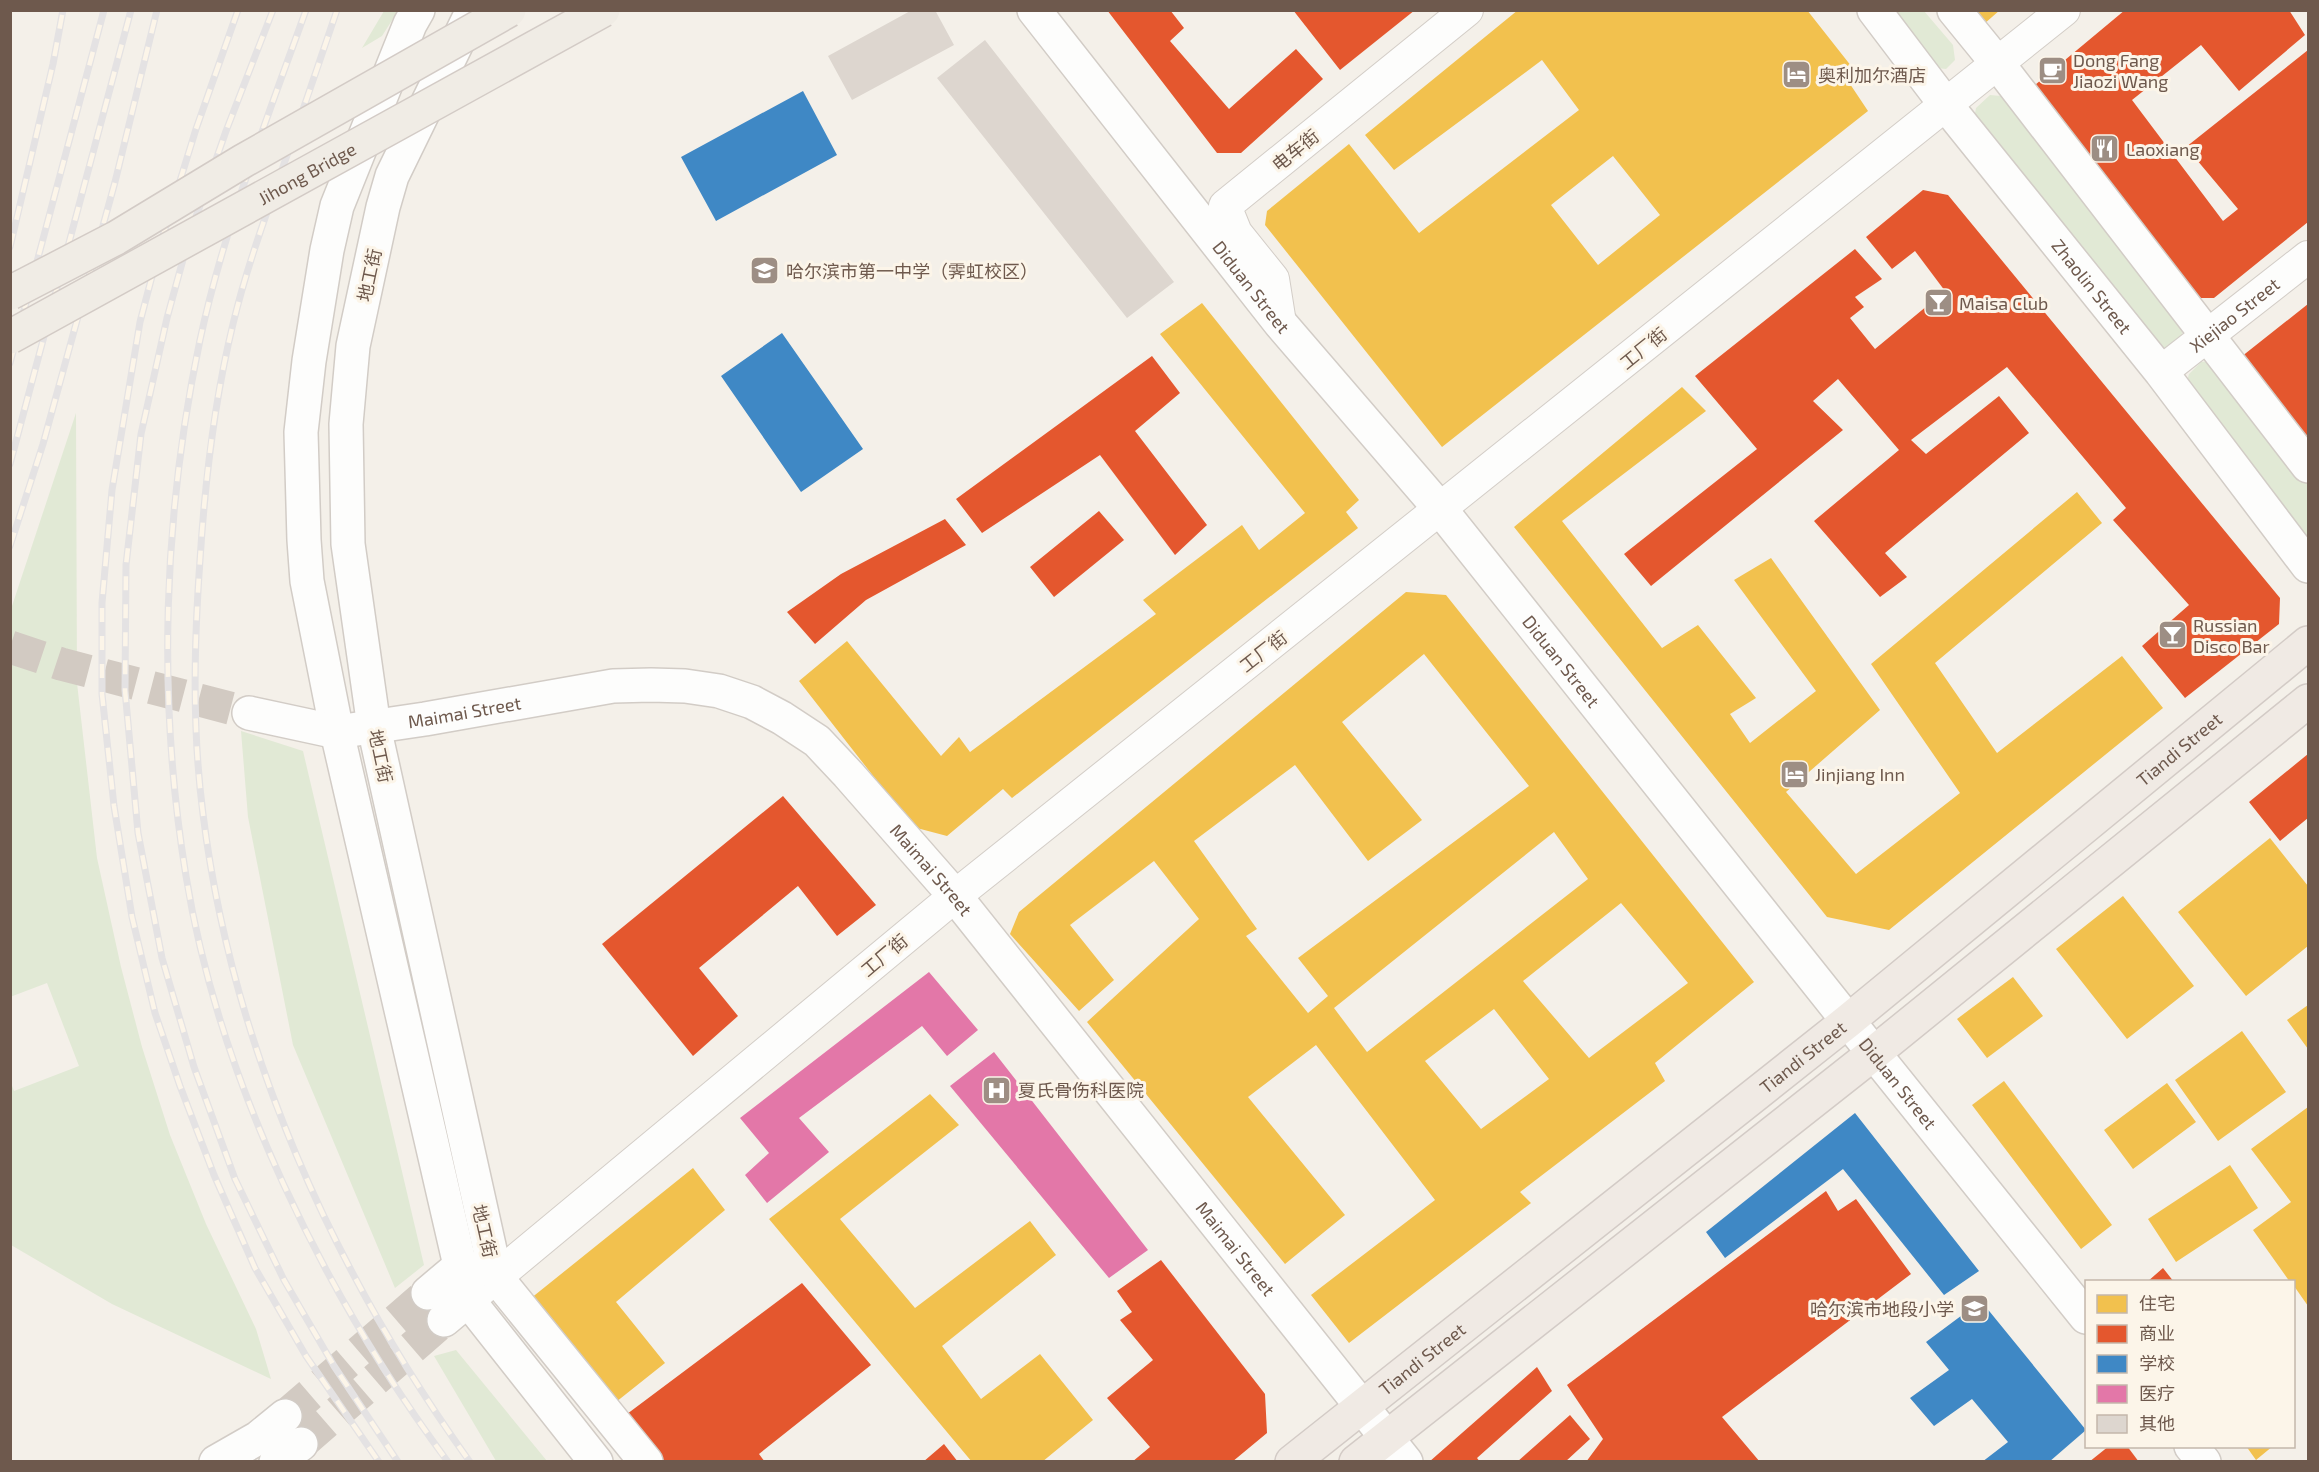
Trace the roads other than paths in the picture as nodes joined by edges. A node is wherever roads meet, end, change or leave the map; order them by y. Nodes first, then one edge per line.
1 (418, 10) edge
2 (473, 10) edge
3 (509, 10) edge
4 (603, 10) edge
5 (1034, 10) edge
6 (1467, 10) edge
7 (1874, 10) edge
8 (1954, 10) edge
9 (2064, 10) edge
10 (1998, 64) junction
11 (1946, 105) junction
12 (2308, 257) edge
13 (10, 293) edge
14 (1280, 323) junction
15 (2209, 336) junction
16 (10, 337) edge
17 (2161, 372) junction
18 (2308, 466) edge
19 (1441, 510) junction
20 (2308, 566) edge
21 (2308, 643) edge
22 (2308, 701) edge
23 (249, 713) tunnel mouth
24 (374, 727) junction
25 (337, 732) junction
26 (955, 896) junction
27 (1848, 1022) junction
28 (1874, 1053) junction
29 (460, 1266) junction
30 (496, 1277) junction
31 (447, 1304) junction
32 (2085, 1316) edge
33 (1360, 1406) junction
34 (285, 1416) tunnel mouth
35 (1386, 1436) junction
36 (2194, 1448) edge
37 (216, 1461) edge
38 (597, 1461) edge
39 (646, 1461) edge
40 (1292, 1461) edge
41 (1356, 1461) edge
42 (1406, 1461) edge
43 (2204, 1461) edge

1 - 25 main road, 地工街
2 - 24 main road, 地工街
3 - 13 main road, bridge
4 - 16 main road, Jihong Bridge, bridge
5 - 14 main road, Diduan Street
6 - 14 street, 电车街
7 - 11 main road, Zhaolin Street
8 - 10 main road
9 - 10 street, 工厂街
10 - 11 street, 工厂街
10 - 15 main road
11 - 17 main road, Zhaolin Street
11 - 19 street, 工厂街
12 - 15 street, Xiejiao Street
14 - 19 main road, Diduan Street
15 - 17 street, Xiejiao Street
15 - 18 main road
17 - 20 main road, Zhaolin Street
19 - 26 street, 工厂街
19 - 27 main road, Diduan Street
21 - 27 highway, Tiandi Street
22 - 28 highway
23 - 25 main road, Maimai Street
24 - 25 main road, Maimai Street
24 - 26 main road, Maimai Street
24 - 30 main road, 地工街
25 - 29 main road, 地工街
26 - 30 street, 工厂街
26 - 33 main road, Maimai Street
27 - 28 main road, Diduan Street
27 - 33 highway, Tiandi Street
28 - 32 main road, Diduan Street
28 - 35 highway
29 - 30 main road
29 - 31 main road, 地工街
30 - 31 street, 工厂街
30 - 39 main road, 地工街
31 - 38 main road, 地工街
33 - 35 main road, Maimai Street
33 - 40 highway, Tiandi Street
34 - 37 main road
35 - 41 highway
35 - 42 main road, Maimai Street
36 - 43 main road

